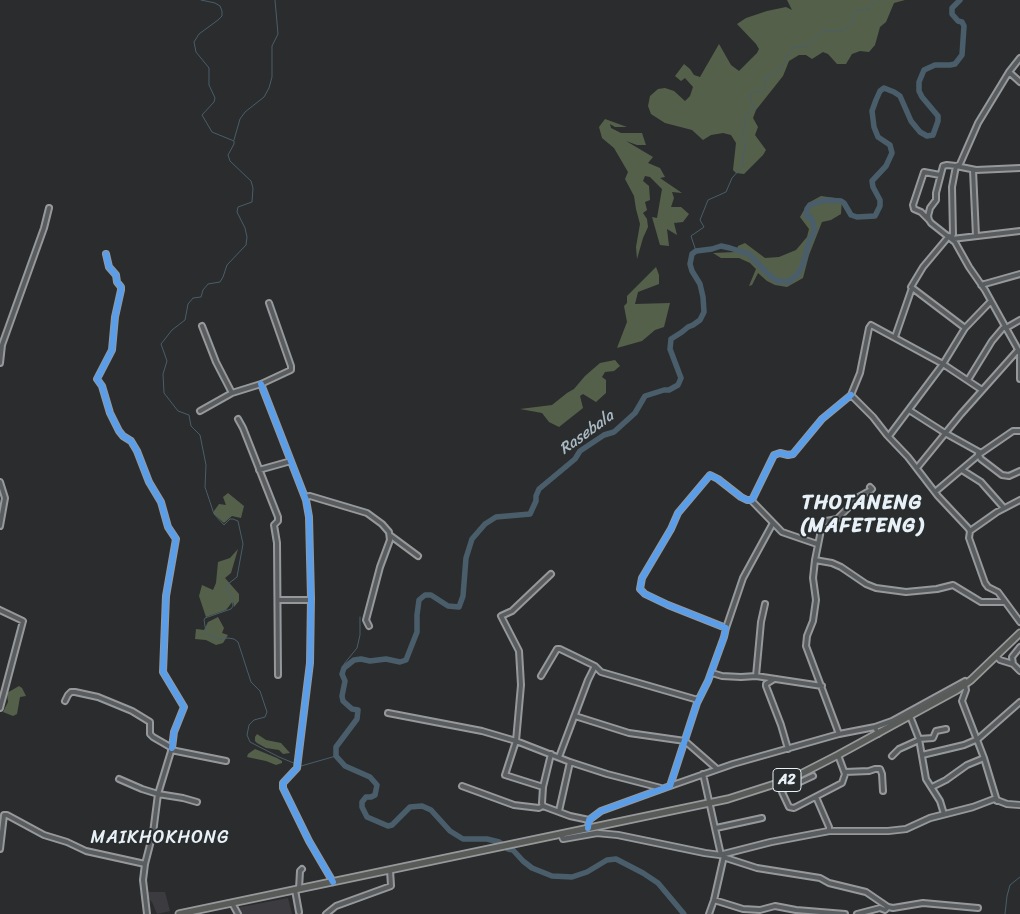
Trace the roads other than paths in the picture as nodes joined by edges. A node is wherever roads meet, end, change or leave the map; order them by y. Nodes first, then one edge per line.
1 (1020, 58) edge
2 (1009, 72) junction
3 (1020, 82) edge
4 (956, 166) junction
5 (1020, 168) edge
6 (972, 170) junction
7 (940, 175) junction
8 (49, 208) dead end
9 (929, 220) junction
10 (1020, 231) edge
11 (976, 236) junction
12 (951, 238) junction
13 (106, 254) dead end
14 (1020, 274) edge
15 (981, 285) junction
16 (912, 288) junction
17 (991, 301) junction
18 (269, 303) dead end
19 (1020, 320) edge
20 (202, 326) dead end
21 (965, 328) junction
22 (1006, 328) junction
23 (894, 337) junction
24 (1019, 352) edge
25 (0, 363) edge
26 (943, 364) junction
27 (1020, 379) edge
28 (968, 380) junction
29 (261, 384) junction
30 (982, 390) junction
31 (232, 393) junction
32 (851, 395) junction
33 (909, 410) junction
34 (200, 411) dead end
35 (238, 419) dead end
36 (1020, 431) edge
37 (945, 433) junction
38 (889, 436) junction
39 (979, 454) junction
40 (291, 462) junction
41 (917, 468) junction
42 (259, 470) junction
43 (962, 470) junction
44 (1020, 471) edge
45 (0, 482) edge
46 (870, 486) dead end
47 (935, 492) junction
48 (305, 497) junction
49 (751, 500) junction
50 (1020, 500) edge
51 (1004, 508) junction
52 (773, 523) junction
53 (0, 526) edge
54 (970, 531) junction
55 (391, 536) junction
56 (817, 544) junction
57 (418, 556) dead end
58 (815, 560) junction
59 (551, 574) dead end
60 (278, 600) junction
61 (311, 600) junction
62 (1004, 602) junction
63 (765, 604) dead end
64 (0, 610) edge
65 (1020, 621) edge
66 (369, 626) dead end
67 (726, 628) junction
68 (1020, 632) edge
69 (1020, 647) edge
70 (996, 656) junction
71 (1013, 664) junction
72 (595, 666) junction
73 (1020, 671) edge
74 (712, 673) junction
75 (278, 675) dead end
76 (540, 676) dead end
77 (756, 676) junction
78 (775, 679) junction
79 (971, 680) junction
80 (965, 685) junction
81 (822, 686) junction
82 (698, 700) junction
83 (65, 701) dead end
84 (1020, 702) edge
85 (0, 708) edge
86 (388, 713) dead end
87 (575, 716) junction
88 (910, 716) junction
89 (874, 727) junction
90 (946, 729) dead end
91 (839, 734) junction
92 (878, 734) junction
93 (919, 739) junction
94 (978, 739) junction
95 (516, 741) junction
96 (685, 741) junction
97 (171, 749) junction
98 (788, 749) junction
99 (551, 754) junction
100 (838, 755) junction
101 (922, 755) junction
102 (892, 756) dead end
103 (559, 757) junction
104 (984, 758) junction
105 (226, 761) dead end
106 (570, 762) junction
107 (717, 769) junction
108 (845, 772) junction
109 (703, 774) junction
110 (813, 776) dead end
111 (119, 779) dead end
112 (462, 786) dead end
113 (670, 786) junction
114 (543, 787) junction
115 (932, 787) junction
116 (662, 788) junction
117 (883, 791) dead end
118 (158, 794) junction
119 (816, 797) junction
120 (997, 801) junction
121 (197, 802) dead end
122 (710, 803) junction
123 (1020, 805) edge
124 (543, 806) junction
125 (559, 811) junction
126 (944, 814) junction
127 (762, 818) dead end
128 (589, 820) junction
129 (588, 828) junction
130 (716, 828) junction
131 (829, 831) junction
132 (561, 834) junction
133 (0, 849) edge
134 (722, 856) junction
135 (145, 864) junction
136 (302, 869) dead end
137 (390, 870) junction
138 (332, 882) junction
139 (297, 890) junction
140 (714, 900) junction
141 (232, 903) junction
142 (888, 907) junction
143 (978, 908) dead end
144 (299, 912) dead end
145 (147, 914) edge
146 (179, 914) edge
147 (238, 914) edge
148 (326, 914) edge
149 (708, 914) edge
150 (845, 914) edge
151 (857, 914) edge

1 - 2 street
2 - 3 street
2 - 4 street
4 - 6 street
4 - 7 street
4 - 12 street
5 - 6 street
6 - 11 street
7 - 9 street
7 - 9 street
8 - 25 street
9 - 12 street
10 - 11 street
11 - 12 street
12 - 15 street
12 - 16 street
13 - 97 street
14 - 15 street
15 - 17 street
16 - 21 street
16 - 23 street
17 - 21 street
17 - 22 street
18 - 29 street
19 - 22 street
20 - 31 street
21 - 26 street
22 - 24 street
22 - 28 street
23 - 26 street
23 - 32 street
24 - 27 street
24 - 30 street
26 - 28 street
26 - 33 street
28 - 30 street
29 - 31 street
29 - 40 street
30 - 37 street
31 - 34 street
32 - 38 street
32 - 49 street
33 - 37 street
33 - 38 street
35 - 42 street
36 - 39 street
37 - 39 street
37 - 41 street
38 - 41 street
39 - 43 street
39 - 44 street
40 - 42 street
40 - 48 street
41 - 47 street
42 - 60 street
43 - 47 street
43 - 51 street
45 - 53 street
46 - 56 street
47 - 54 street
48 - 55 street
48 - 61 street
49 - 52 street
49 - 67 street
50 - 51 street
51 - 54 street
52 - 56 street
52 - 67 street
54 - 62 street
55 - 57 street
55 - 66 street
56 - 58 street
58 - 62 street
58 - 81 street
59 - 95 street
60 - 61 street
60 - 75 street
61 - 138 street
62 - 65 street
63 - 77 street
64 - 85 street
67 - 74 street
68 - 70 main road, A2
69 - 71 street
70 - 71 street
70 - 79 main road, A2
71 - 73 street
72 - 76 street
72 - 82 street
72 - 87 street
74 - 77 street
74 - 82 street
77 - 78 street
78 - 81 street
78 - 98 street
79 - 80 main road, A2
79 - 89 street
80 - 88 main road, A2
80 - 94 street
81 - 91 street
82 - 96 street
83 - 97 street
84 - 94 street
86 - 95 street
87 - 96 street
87 - 103 street
88 - 92 main road, A2
88 - 93 street
89 - 91 street
89 - 92 street
90 - 93 street
91 - 98 street
92 - 100 main road, A2
93 - 101 street
93 - 102 street
94 - 101 street
94 - 104 street
95 - 99 street
95 - 114 street
96 - 107 street
96 - 113 street
97 - 105 street
97 - 118 street
98 - 107 street
99 - 103 street
99 - 114 street
100 - 108 street
100 - 122 main road, A2
101 - 115 street
103 - 106 street
104 - 115 street
104 - 120 street
106 - 116 street
106 - 125 street
107 - 109 street
108 - 117 street
108 - 119 street
109 - 113 street
109 - 122 street
110 - 119 street
111 - 118 street
112 - 124 street
113 - 116 street
114 - 124 street
115 - 126 street
116 - 128 street
118 - 121 street
118 - 135 street
119 - 131 street
120 - 123 street
120 - 126 street
122 - 129 main road, A2
122 - 130 street
124 - 125 street
125 - 128 street
126 - 131 street
127 - 130 street
128 - 129 street
129 - 132 main road, A2
130 - 134 street
131 - 134 street
132 - 134 street
132 - 137 main road, A2
133 - 135 street
134 - 140 street
134 - 142 street
135 - 145 street
136 - 139 street
137 - 138 main road, A2
137 - 148 street
138 - 139 main road, A2
139 - 141 main road, A2
139 - 144 street
140 - 149 street
140 - 150 street
141 - 146 main road, A2
141 - 147 street
142 - 143 street
142 - 151 street

